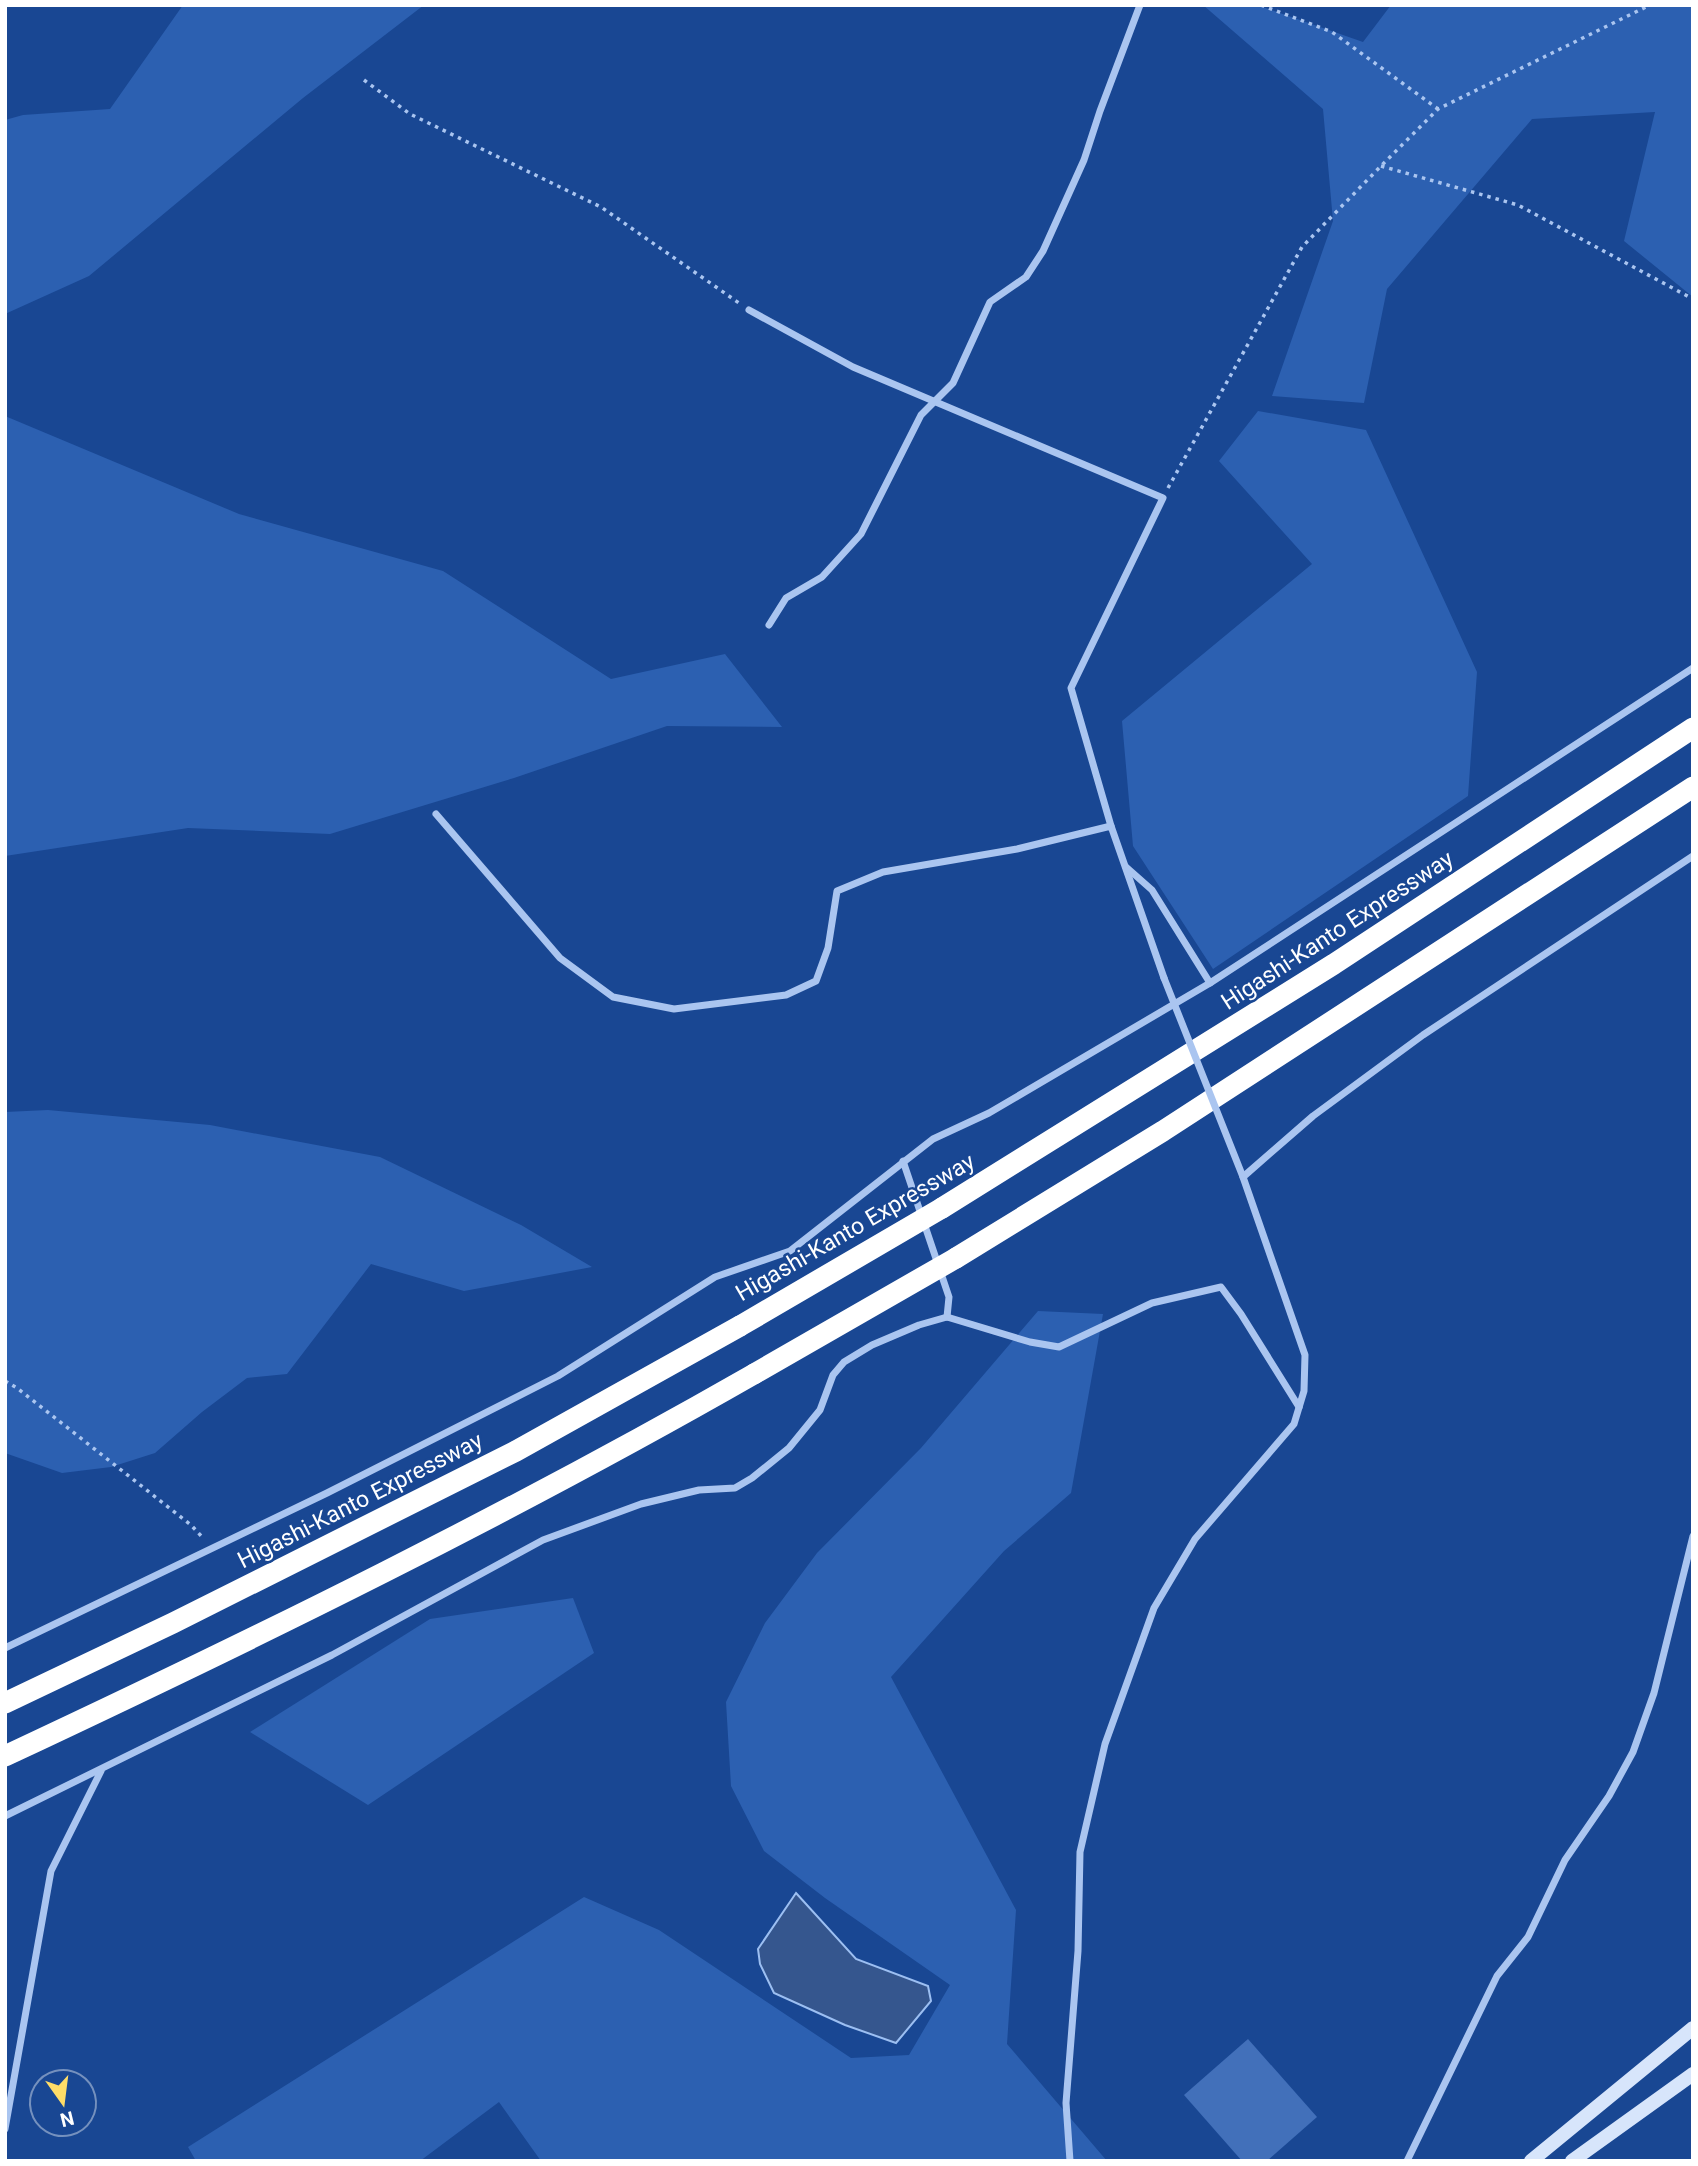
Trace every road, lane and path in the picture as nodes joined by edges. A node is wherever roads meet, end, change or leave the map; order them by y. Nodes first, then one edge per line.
1 (1140, 5) edge
2 (1261, 5) edge
3 (1650, 5) edge
4 (364, 80) dead end
5 (1438, 109) junction
6 (1381, 166) junction
7 (1693, 299) edge
8 (749, 310) joint
9 (935, 400) junction
10 (1163, 498) junction
11 (769, 625) dead end
12 (1693, 668) edge
13 (1693, 728) edge
14 (1693, 787) edge
15 (436, 814) dead end
16 (1111, 826) junction
17 (1693, 856) edge
18 (1126, 867) junction
19 (1210, 983) junction
20 (903, 1161) junction
21 (1243, 1177) junction
22 (947, 1317) junction
23 (5, 1381) edge
24 (1299, 1407) junction
25 (1693, 1535) edge
26 (212, 1549) junction
27 (5, 1648) edge
28 (5, 1703) edge
29 (5, 1756) edge
30 (102, 1770) junction
31 (5, 1816) edge
32 (1693, 2028) edge
33 (1693, 2074) edge
34 (5, 2129) edge
35 (1070, 2161) edge
36 (1407, 2161) edge
37 (1531, 2161) edge
38 (1572, 2161) edge

1 - 9 street
2 - 5 path
3 - 5 path
4 - 8 path
5 - 6 path
6 - 7 path
6 - 10 path
8 - 9 street
9 - 10 street
9 - 11 street
10 - 16 street
12 - 19 street
13 - 28 highway, Higashi-Kanto Expressway, bridge
14 - 29 highway, bridge
15 - 16 street
16 - 18 street
17 - 21 street
18 - 19 street
18 - 21 street, bridge
19 - 20 street
20 - 22 street
20 - 26 street
21 - 24 street
22 - 24 street
22 - 30 street
23 - 26 path
24 - 35 street
25 - 36 street
26 - 27 street
30 - 31 street
30 - 34 street
32 - 37 street
33 - 38 street

